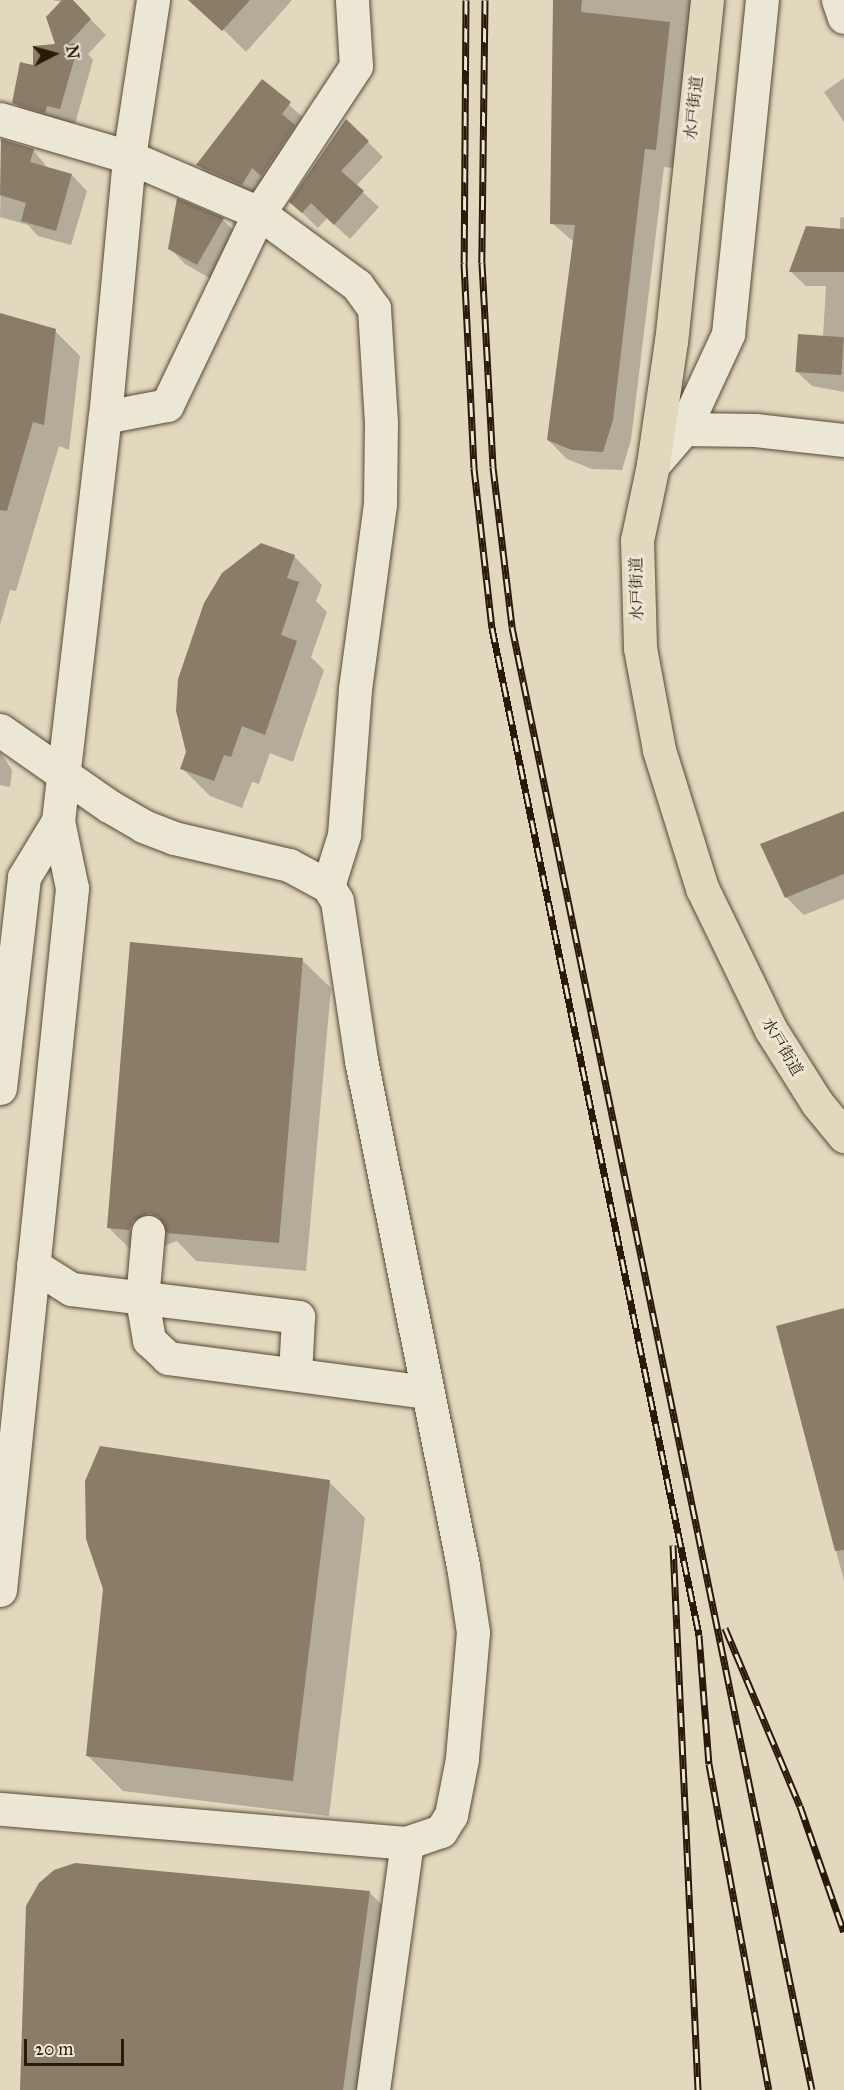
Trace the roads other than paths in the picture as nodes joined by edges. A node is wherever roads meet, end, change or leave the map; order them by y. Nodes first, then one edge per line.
1 (153, 0) edge
2 (352, 0) edge
3 (707, 0) edge
4 (762, 0) edge
5 (838, 0) edge
6 (844, 17) edge
7 (0, 119) edge
8 (129, 157) junction
9 (259, 213) junction
10 (105, 417) junction
11 (684, 429) junction
12 (844, 440) edge
13 (653, 465) junction
14 (0, 730) edge
15 (66, 773) junction
16 (58, 821) junction
17 (328, 886) junction
18 (0, 1088) edge
19 (844, 1136) edge
20 (148, 1232) dead end
21 (33, 1265) junction
22 (142, 1299) junction
23 (295, 1374) junction
24 (427, 1392) junction
25 (0, 1590) edge
26 (0, 1809) edge
27 (407, 1843) junction
28 (373, 2090) edge

1 - 8 street
2 - 9 street
3 - 13 main road, 水戸街道
4 - 11 street
5 - 6 street
7 - 8 street
8 - 9 street
8 - 10 street
9 - 10 street
9 - 17 street
10 - 15 street
11 - 12 street
11 - 13 street
13 - 19 main road, 水戸街道
14 - 15 street
15 - 16 street
15 - 17 street
16 - 18 street
16 - 21 street
17 - 24 street
20 - 22 street
21 - 22 street
21 - 25 street
22 - 23 street
22 - 23 street
23 - 24 street
24 - 27 street
26 - 27 street
27 - 28 street

